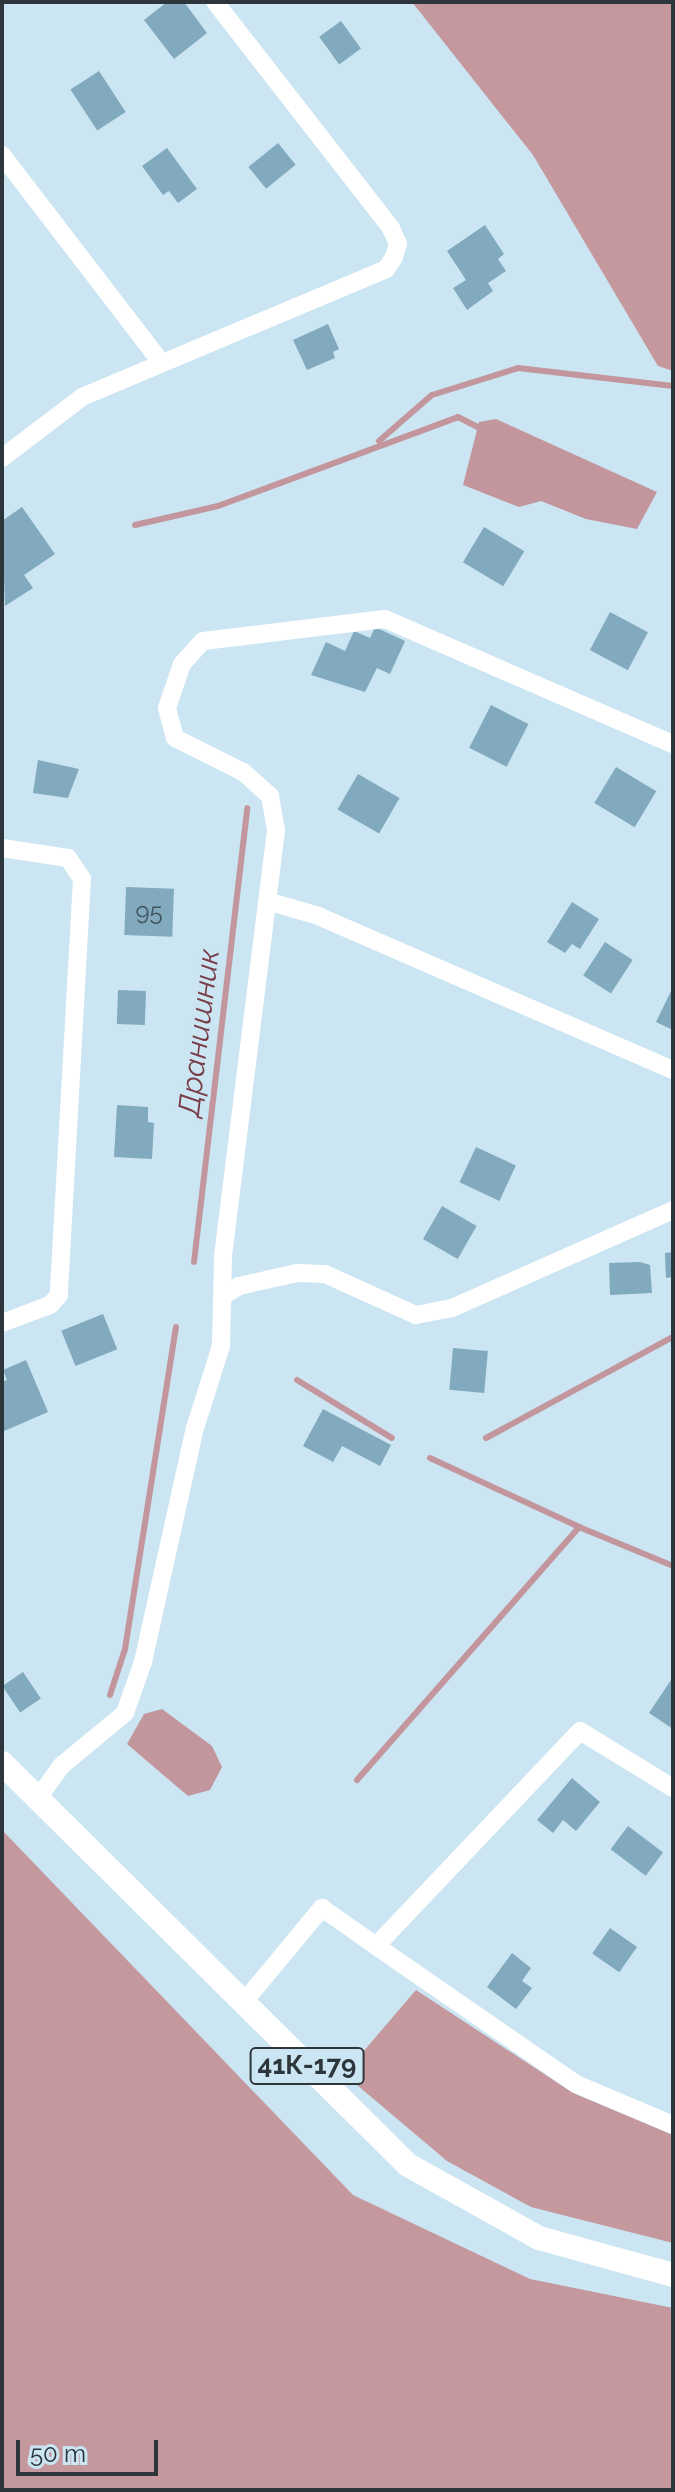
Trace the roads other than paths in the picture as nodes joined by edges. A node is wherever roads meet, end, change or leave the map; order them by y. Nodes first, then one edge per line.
1 (215, 2) edge
2 (2, 155) edge
3 (8, 176) edge
4 (160, 361) junction
5 (2, 458) edge
6 (673, 744) edge
7 (2, 848) edge
8 (270, 902) junction
9 (673, 1070) edge
10 (673, 1210) edge
11 (223, 1296) junction
12 (2, 1323) edge
13 (2, 1763) edge
14 (673, 1788) edge
15 (38, 1798) junction
16 (376, 1946) junction
17 (243, 2003) junction
18 (673, 2125) edge
19 (673, 2275) edge

1 - 4 street
2 - 3 street
3 - 4 street
4 - 5 street
6 - 8 street
7 - 12 street
8 - 9 street
8 - 11 street
10 - 11 street
11 - 15 street
13 - 15 main road, 41К-179
14 - 16 street
15 - 17 main road, 41К-179
16 - 17 street
16 - 18 street
17 - 19 main road, 41К-179

